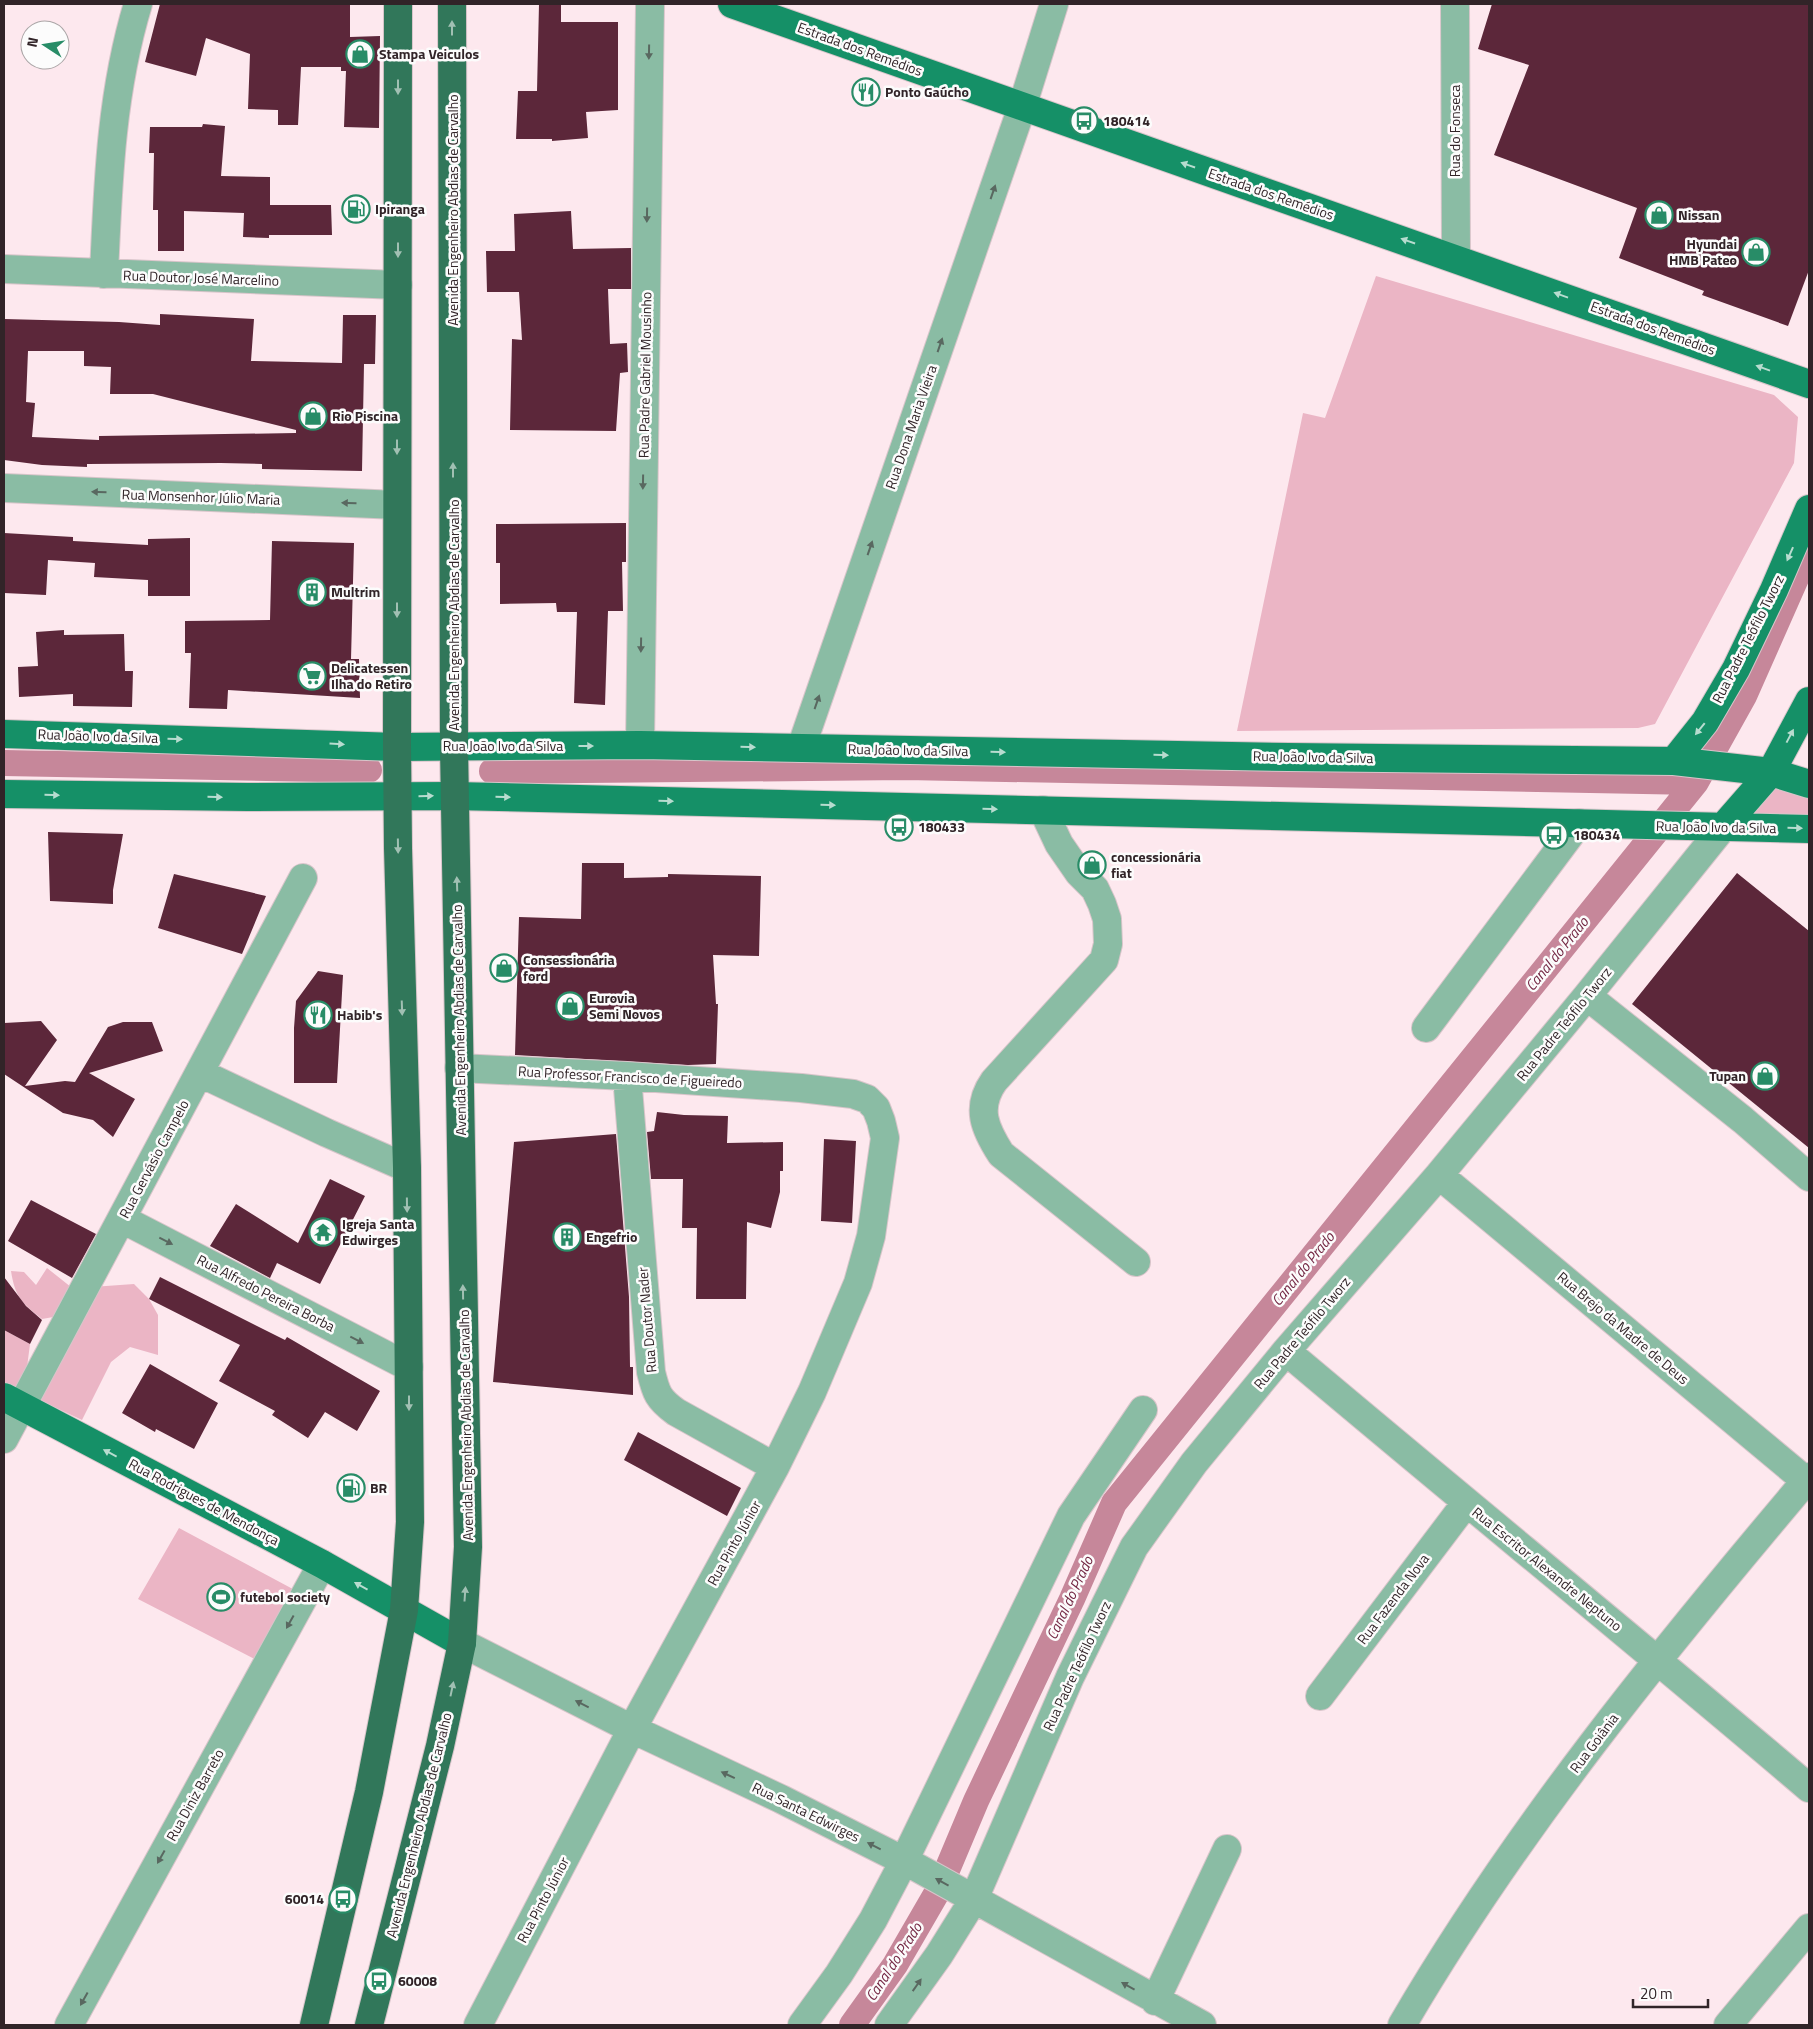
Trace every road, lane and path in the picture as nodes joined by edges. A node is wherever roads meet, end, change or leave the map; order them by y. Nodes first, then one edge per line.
1 (138, 4) edge
2 (398, 4) edge
3 (452, 4) edge
4 (650, 4) edge
5 (732, 4) edge
6 (1054, 4) edge
7 (1455, 4) edge
8 (1022, 107) junction
9 (1456, 258) junction
10 (4, 269) edge
11 (104, 274) junction
12 (398, 285) junction
13 (1809, 384) edge
14 (4, 488) edge
15 (397, 505) junction
16 (1809, 509) edge
17 (1809, 701) edge
18 (4, 734) edge
19 (640, 745) junction
20 (397, 747) junction
21 (454, 747) junction
22 (801, 748) junction
23 (1684, 762) junction
24 (1771, 772) junction
25 (1809, 784) edge
26 (4, 794) edge
27 (454, 796) junction
28 (397, 797) junction
29 (1043, 810) junction
30 (1579, 823) junction
31 (1723, 827) junction
32 (1809, 829) edge
33 (303, 878) dead end
34 (1587, 996) junction
35 (1426, 1028) dead end
36 (459, 1068) junction
37 (200, 1073) junction
38 (627, 1076) junction
39 (801, 1088) joint
40 (407, 1168) junction
41 (1439, 1174) junction
42 (1809, 1177) edge
43 (122, 1219) junction
44 (1136, 1262) dead end
45 (1286, 1351) junction
46 (409, 1367) junction
47 (13, 1402) edge
48 (1143, 1410) dead end
49 (4, 1439) edge
50 (775, 1467) junction
51 (1808, 1479) edge
52 (1466, 1503) junction
53 (322, 1564) junction
54 (404, 1610) junction
55 (462, 1643) junction
56 (1658, 1660) junction
57 (1320, 1696) dead end
58 (632, 1729) junction
59 (1809, 1788) edge
60 (1227, 1850) dead end
61 (911, 1864) junction
62 (970, 1897) junction
63 (1809, 1928) edge
64 (1155, 2001) junction
65 (70, 2025) edge
66 (314, 2025) edge
67 (369, 2025) edge
68 (478, 2025) edge
69 (802, 2025) edge
70 (889, 2025) edge
71 (1202, 2025) edge
72 (1402, 2025) edge
73 (1728, 2025) edge

1 - 11 street
2 -> 12 highway
21 -> 3 highway, Avenida Engenheiro Abdias de Carvalho
4 -> 19 street, Rua Padre Gabriel Mousinho
5 - 8 main road, Estrada dos Remédios
6 - 8 street, Rua Dona Maria Vieira
7 - 9 street, Rua do Fonseca
9 -> 8 main road, Estrada dos Remédios
22 -> 8 street, Rua Dona Maria Vieira
13 -> 9 main road, Estrada dos Remédios
10 - 11 street, Rua Doutor José Marcelino
11 - 12 street, Rua Doutor José Marcelino
12 -> 15 highway
15 -> 14 street, Rua Monsenhor Júlio Maria
15 -> 20 highway
16 -> 23 main road, Rua Padre Teófilo Tworz
24 -> 17 main road, Rua Padre Teófilo Tworz
18 -> 20 main road, Rua João Ivo da Silva
21 -> 19 main road, Rua João Ivo da Silva
19 -> 22 main road, Rua João Ivo da Silva
20 - 21 main road, Rua João Ivo da Silva
20 - 28 highway
21 - 27 highway, Avenida Engenheiro Abdias de Carvalho
22 -> 23 main road, Rua João Ivo da Silva
23 - 24 main road, Rua João Ivo da Silva
24 - 25 main road, Rua João Ivo da Silva
24 - 31 main road, Rua Padre Teófilo Tworz
26 -> 28 main road, Rua João Ivo da Silva
28 -> 27 main road, Rua João Ivo da Silva
27 -> 29 main road, Rua João Ivo da Silva
36 -> 27 highway, Avenida Engenheiro Abdias de Carvalho
28 -> 40 highway
29 - 30 main road, Rua João Ivo da Silva
29 - 44 street
30 - 31 main road, Rua João Ivo da Silva
30 - 35 street
31 -> 32 main road, Rua João Ivo da Silva
31 - 34 street, Rua Padre Teófilo Tworz
33 - 37 street, Rua Gervásio Campelo
34 - 41 street, Rua Padre Teófilo Tworz
34 - 42 street
36 - 38 street, Rua Professor Francisco de Figueiredo
55 -> 36 highway, Avenida Engenheiro Abdias de Carvalho
37 - 40 street
37 - 43 street, Rua Gervásio Campelo
38 - 39 street, Rua Professor Francisco de Figueiredo
38 - 50 street, Rua Doutor Nader
39 - 50 street, Rua Pinto Júnior
40 -> 46 highway
41 - 45 street, Rua Padre Teófilo Tworz
41 - 51 street, Rua Brejo da Madre de Deus
43 -> 46 street, Rua Alfredo Pereira Borba
43 - 47 street, Rua Gervásio Campelo
45 - 52 street, Rua Escritor Alexandre Neptuno
45 - 62 street, Rua Padre Teófilo Tworz
46 -> 54 highway
47 - 49 street, Rua Gervásio Campelo
53 -> 47 main road, Rua Rodrigues de Mendonça
48 - 61 street
50 - 58 street, Rua Pinto Júnior
51 - 56 street, Rua Goiânia
52 - 56 street, Rua Escritor Alexandre Neptuno
52 - 57 street, Rua Fazenda Nova
54 -> 53 main road, Rua Rodrigues de Mendonça
53 -> 65 street, Rua Diniz Barreto
54 - 55 main road, Rua Santa Edwirges
54 - 66 highway
58 -> 55 street, Rua Santa Edwirges
67 -> 55 highway, Avenida Engenheiro Abdias de Carvalho
56 - 59 street, Rua Escritor Alexandre Neptuno
56 - 72 street, Rua Goiânia
61 -> 58 street, Rua Santa Edwirges
58 - 68 street, Rua Pinto Júnior
60 - 64 street
62 -> 61 street, Rua Santa Edwirges
61 - 69 street
64 -> 62 street, Rua Santa Edwirges
70 -> 62 street, Rua Padre Teófilo Tworz
63 - 73 street
64 - 71 street, Rua Santa Edwirges

